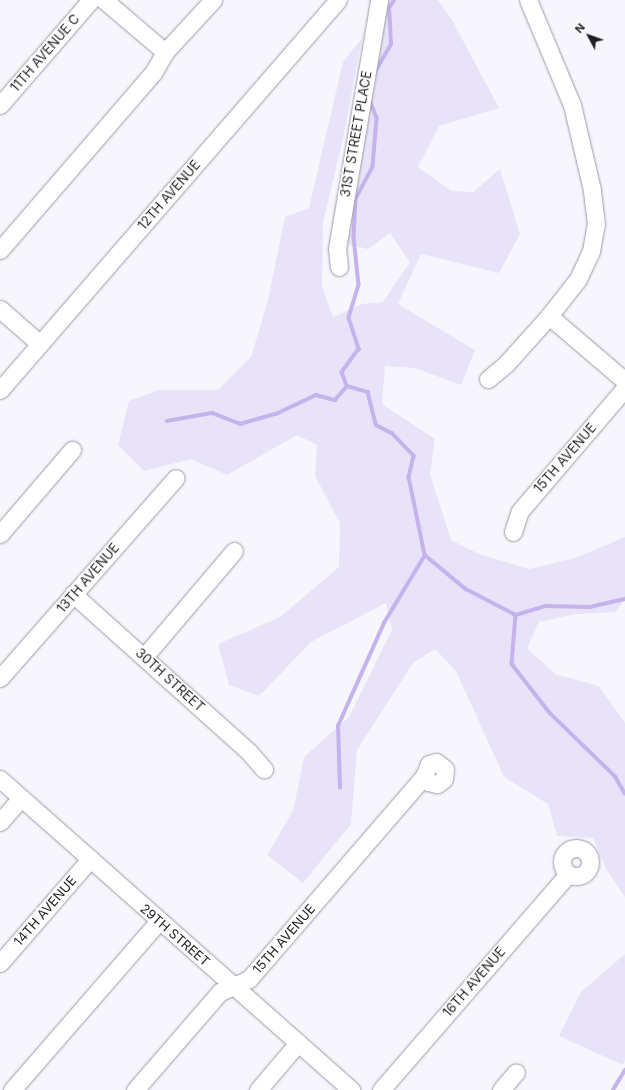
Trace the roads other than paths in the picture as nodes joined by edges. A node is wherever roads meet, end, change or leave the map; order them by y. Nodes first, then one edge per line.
1 (90, 0) edge
2 (104, 0) edge
3 (212, 0) edge
4 (338, 0) edge
5 (379, 0) edge
6 (528, 0) edge
7 (165, 52) junction
8 (0, 105) edge
9 (0, 250) edge
10 (339, 267) dead end
11 (0, 308) edge
12 (549, 316) junction
13 (40, 344) junction
14 (488, 379) dead end
15 (625, 381) edge
16 (625, 388) edge
17 (0, 390) edge
18 (72, 450) dead end
19 (176, 478) dead end
20 (513, 532) dead end
21 (0, 534) edge
22 (234, 551) dead end
23 (73, 594) junction
24 (144, 657) junction
25 (0, 678) edge
26 (264, 769) dead end
27 (424, 776) dead end
28 (0, 779) edge
29 (21, 798) junction
30 (0, 822) edge
31 (90, 859) junction
32 (568, 874) dead end
33 (159, 921) junction
34 (0, 963) edge
35 (233, 986) junction
36 (298, 1043) junction
37 (516, 1072) dead end
38 (12, 1090) edge
39 (136, 1090) edge
40 (258, 1090) edge
41 (351, 1090) edge
42 (381, 1090) edge
43 (501, 1090) edge

1 - 8 street, 11TH AVENUE C
2 - 7 street
3 - 7 street
4 - 13 street, 12TH AVENUE
5 - 10 street, 31ST STREET PLACE
6 - 12 street
7 - 9 street
11 - 13 street
12 - 14 street
12 - 15 street
13 - 17 street, 12TH AVENUE
16 - 20 street, 15TH AVENUE
18 - 21 street
19 - 23 street, 13TH AVENUE
22 - 24 street
23 - 24 street, 30TH STREET
23 - 25 street, 13TH AVENUE
24 - 26 street, 30TH STREET
27 - 35 street, 15TH AVENUE
28 - 29 street, 29TH STREET
29 - 30 street
29 - 31 street, 29TH STREET
31 - 33 street, 29TH STREET
31 - 34 street, 14TH AVENUE
32 - 42 street, 16TH AVENUE
33 - 35 street, 29TH STREET
33 - 38 street
35 - 36 street, 29TH STREET
35 - 39 street, 15TH AVENUE
36 - 40 street
36 - 41 street, 29TH STREET
37 - 43 street

